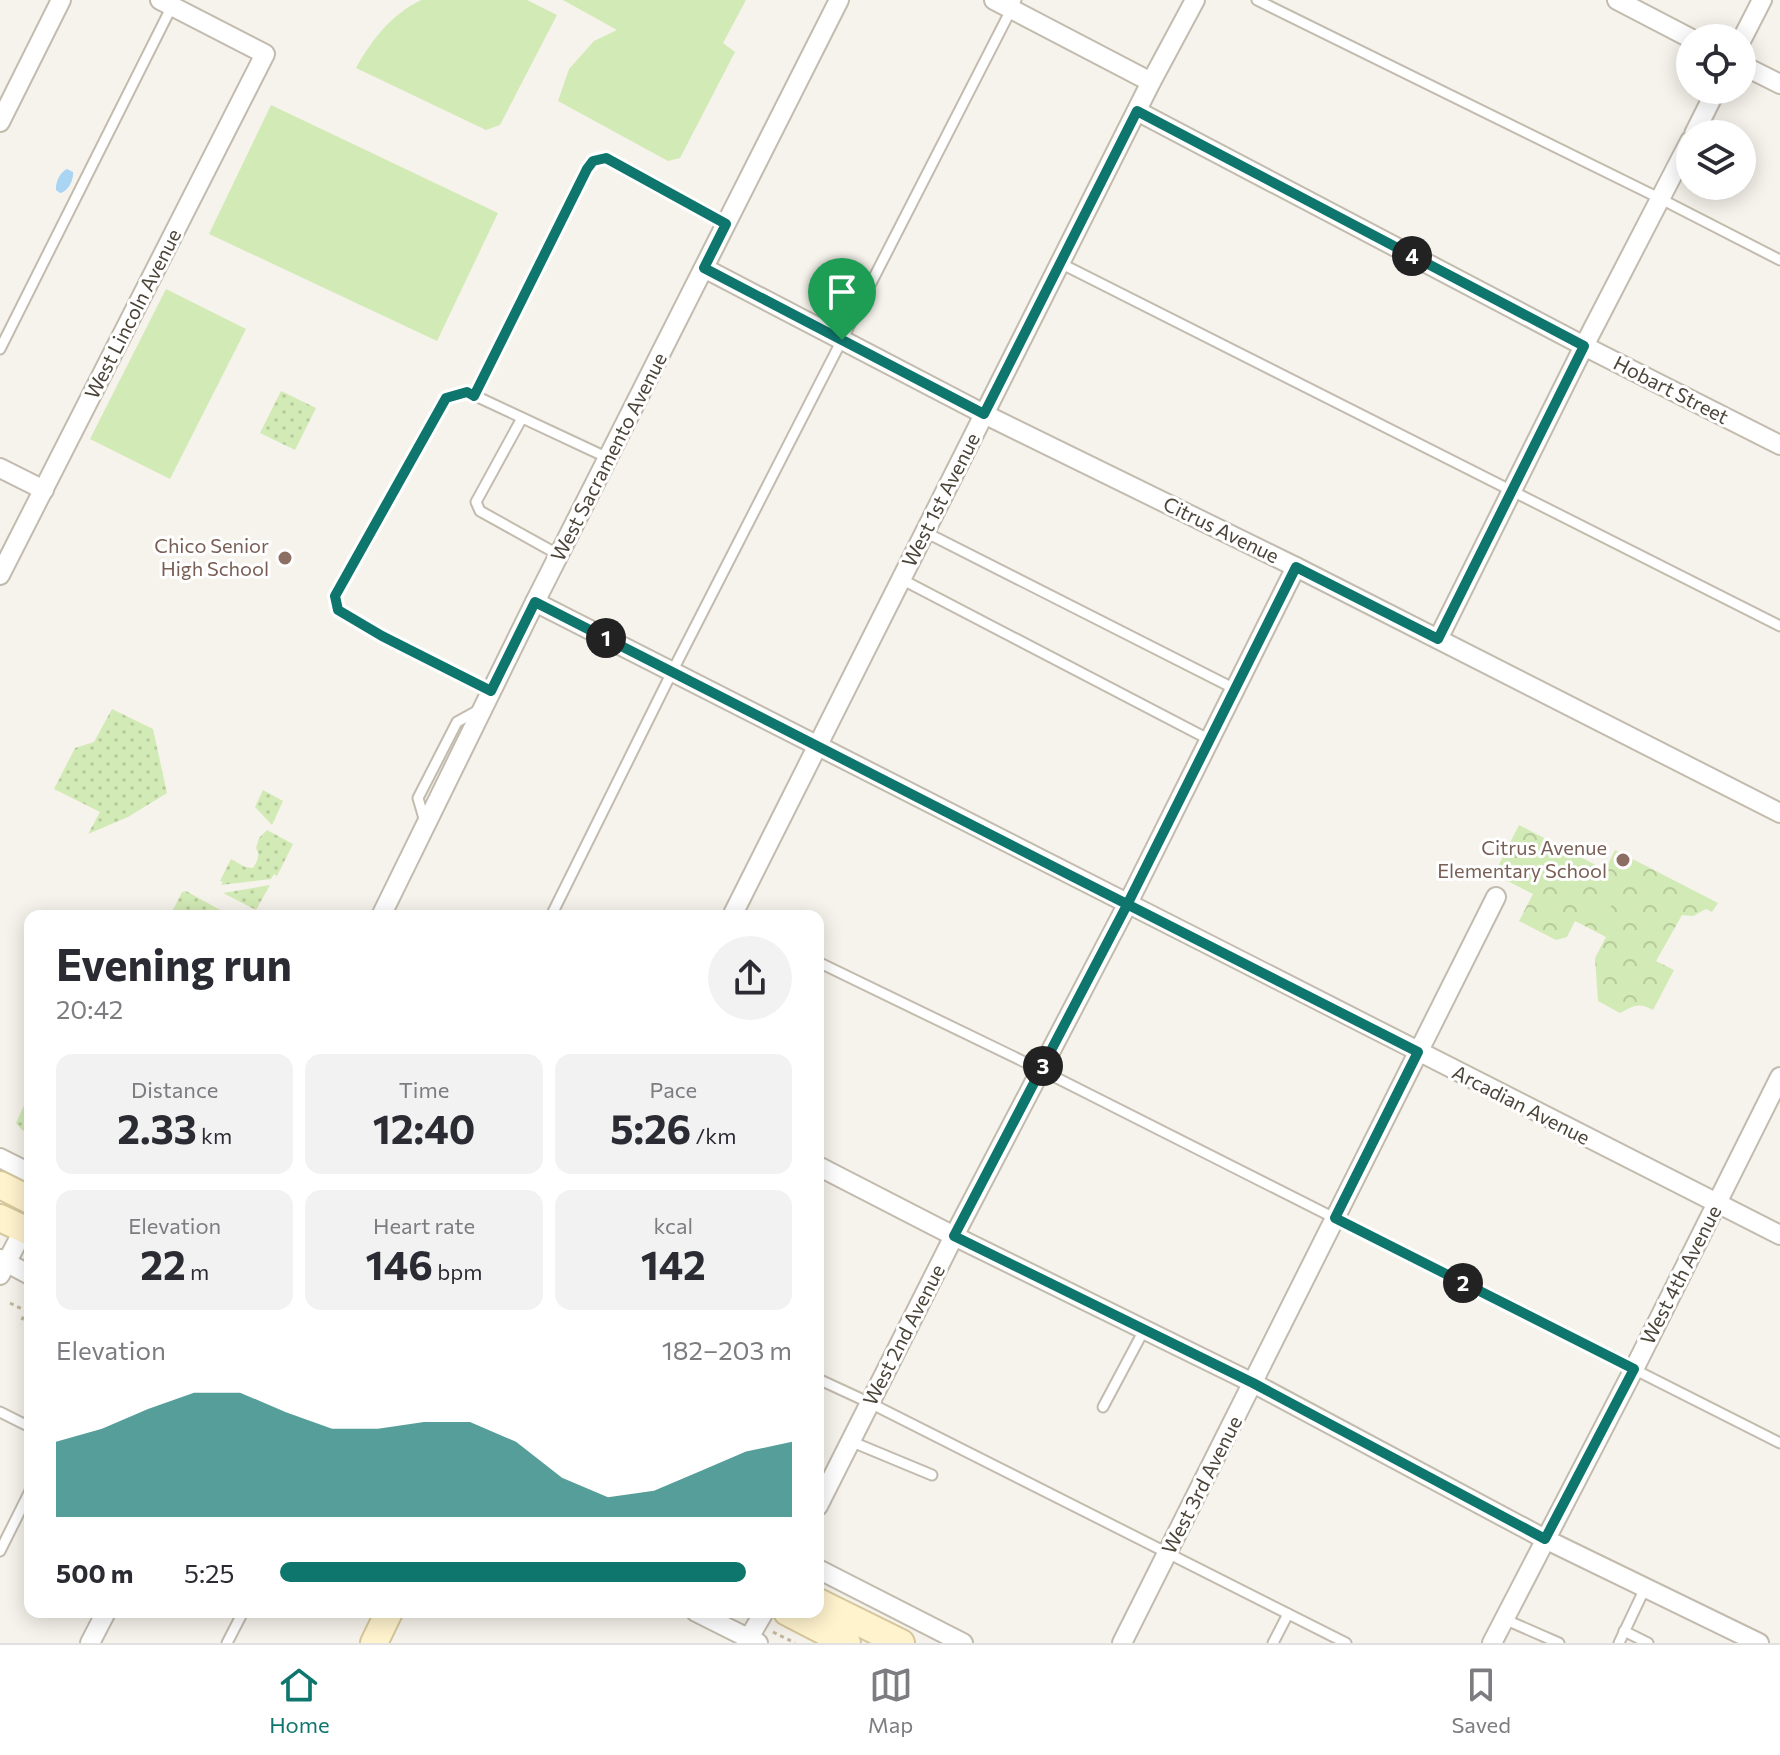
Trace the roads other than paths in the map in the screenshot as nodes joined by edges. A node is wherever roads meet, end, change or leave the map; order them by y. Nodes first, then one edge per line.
1 (61, 0) edge
2 (839, 0) edge
3 (994, 0) edge
4 (1195, 0) edge
5 (1257, 0) edge
6 (1617, 0) edge
7 (1762, 0) edge
8 (166, 3) edge
9 (1014, 5) edge
10 (1750, 24) edge
11 (1676, 31) edge
12 (1756, 72) edge
13 (1151, 82) junction
14 (1780, 84) edge
15 (1137, 111) junction
16 (0, 122) edge
17 (1676, 169) edge
18 (1661, 199) junction
19 (726, 224) junction
20 (1780, 260) edge
21 (1060, 263) junction
22 (704, 268) junction
23 (842, 340) junction
24 (1584, 346) junction
25 (0, 349) edge
26 (471, 394) junction
27 (984, 414) junction
28 (522, 418) junction
29 (1780, 445) edge
30 (608, 458) junction
31 (0, 468) edge
32 (44, 490) junction
33 (1513, 490) junction
34 (925, 532) junction
35 (559, 555) junction
36 (1296, 567) junction
37 (0, 575) edge
38 (901, 579) junction
39 (535, 602) junction
40 (1780, 626) edge
41 (1438, 639) junction
42 (672, 672) junction
43 (1235, 689) junction
44 (488, 699) junction
45 (1210, 740) junction
46 (817, 746) junction
47 (1780, 813) edge
48 (1496, 897) dead end
49 (1127, 905) junction
50 (384, 910) edge
51 (554, 910) edge
52 (735, 910) edge
53 (824, 965) edge
54 (1418, 1052) junction
55 (1041, 1070) junction
56 (1780, 1077) edge
57 (0, 1158) edge
58 (24, 1170) edge
59 (824, 1174) edge
60 (0, 1185) edge
61 (24, 1197) edge
62 (1717, 1204) junction
63 (0, 1218) edge
64 (1335, 1218) junction
65 (24, 1230) edge
66 (24, 1235) edge
67 (1780, 1235) edge
68 (954, 1236) junction
69 (2, 1266) edge
70 (24, 1273) edge
71 (1144, 1330) junction
72 (1634, 1369) junction
73 (824, 1382) edge
74 (1253, 1383) junction
75 (870, 1403) junction
76 (1103, 1407) dead end
77 (0, 1412) edge
78 (24, 1424) edge
79 (850, 1441) junction
80 (1780, 1443) edge
81 (932, 1475) dead end
82 (824, 1494) edge
83 (24, 1503) edge
84 (1545, 1539) junction
85 (0, 1551) edge
86 (1168, 1553) junction
87 (824, 1572) edge
88 (1645, 1588) junction
89 (824, 1605) edge
90 (1288, 1614) junction
91 (103, 1618) edge
92 (240, 1618) edge
93 (386, 1618) edge
94 (707, 1618) edge
95 (761, 1618) edge
96 (799, 1618) edge
97 (1504, 1619) junction
98 (1624, 1631) junction
99 (751, 1641) edge
100 (1751, 1641) edge
101 (376, 1642) edge
102 (90, 1643) edge
103 (227, 1643) edge
104 (847, 1643) edge
105 (901, 1643) edge
106 (963, 1643) edge
107 (1122, 1643) edge
108 (1273, 1643) edge
109 (1346, 1643) edge
110 (1492, 1643) edge
111 (1559, 1643) edge
112 (1619, 1643) edge
113 (1648, 1643) edge

1 - 16 street
2 - 19 street, West Sacramento Avenue
3 - 9 street
4 - 13 street, West 1st Avenue
5 - 18 lane
6 - 11 street
7 - 10 street
8 - 25 lane
8 - 32 street, West Lincoln Avenue
9 - 13 street
9 - 23 lane
12 - 14 street
13 - 15 street, West 1st Avenue
15 - 21 street, West 1st Avenue
15 - 24 street, Hobart Street
17 - 18 street
18 - 20 lane
18 - 24 street
19 - 22 street, West Sacramento Avenue
19 - 26 lane
21 - 27 street, West 1st Avenue
21 - 33 lane
22 - 23 street, Citrus Avenue
22 - 30 street, West Sacramento Avenue
23 - 27 street, Citrus Avenue
23 - 42 lane
24 - 29 street, Hobart Street
24 - 33 street
26 - 28 lane
26 - 44 lane
27 - 34 street, West 1st Avenue
27 - 36 street, Citrus Avenue
28 - 30 lane
28 - 35 lane
30 - 35 street, West Sacramento Avenue
31 - 32 street
32 - 37 street, West Lincoln Avenue
33 - 40 lane
33 - 41 street
34 - 38 street, West 1st Avenue
34 - 43 lane
35 - 39 street, West Sacramento Avenue
36 - 41 street, Citrus Avenue
36 - 43 street, West 2nd Avenue
38 - 45 lane
38 - 46 street, West 1st Avenue
39 - 42 street, Arcadian Avenue
39 - 44 street, West Sacramento Avenue
41 - 47 street, Citrus Avenue
42 - 46 street, Arcadian Avenue
42 - 51 lane
43 - 45 street, West 2nd Avenue
44 - 50 street, West Sacramento Avenue
45 - 49 street, West 2nd Avenue
46 - 49 street, Arcadian Avenue
46 - 52 street, West 1st Avenue
48 - 54 street, West 3rd Avenue
49 - 54 street, Arcadian Avenue
49 - 55 street, West 2nd Avenue
53 - 55 lane
54 - 62 street, Arcadian Avenue
54 - 64 street, West 3rd Avenue
55 - 64 lane
55 - 68 street, West 2nd Avenue
56 - 62 street, West 4th Avenue
57 - 58 street
59 - 68 street
60 - 61 main road
62 - 67 street, Arcadian Avenue
62 - 72 street, West 4th Avenue
63 - 65 main road
64 - 72 lane
64 - 74 street, West 3rd Avenue
66 - 69 street
68 - 71 street
68 - 75 street, West 2nd Avenue
69 - 70 street
71 - 74 street
71 - 76 lane
72 - 80 lane
72 - 84 street, West 4th Avenue
73 - 75 lane
74 - 84 street
74 - 86 street, West 3rd Avenue
75 - 79 street, West 2nd Avenue
75 - 86 lane
77 - 78 lane
79 - 81 lane
79 - 82 street, West 2nd Avenue
83 - 85 lane
84 - 88 street
84 - 97 street, West 4th Avenue
86 - 90 lane
86 - 107 street, West 3rd Avenue
87 - 106 street
88 - 98 lane
88 - 100 street
89 - 105 main road
90 - 108 lane
90 - 109 lane
91 - 102 street
92 - 103 lane
93 - 101 main road
94 - 99 street
95 - 99 street
96 - 104 main road
97 - 110 street, West 4th Avenue
97 - 111 lane
98 - 112 lane
98 - 113 lane

